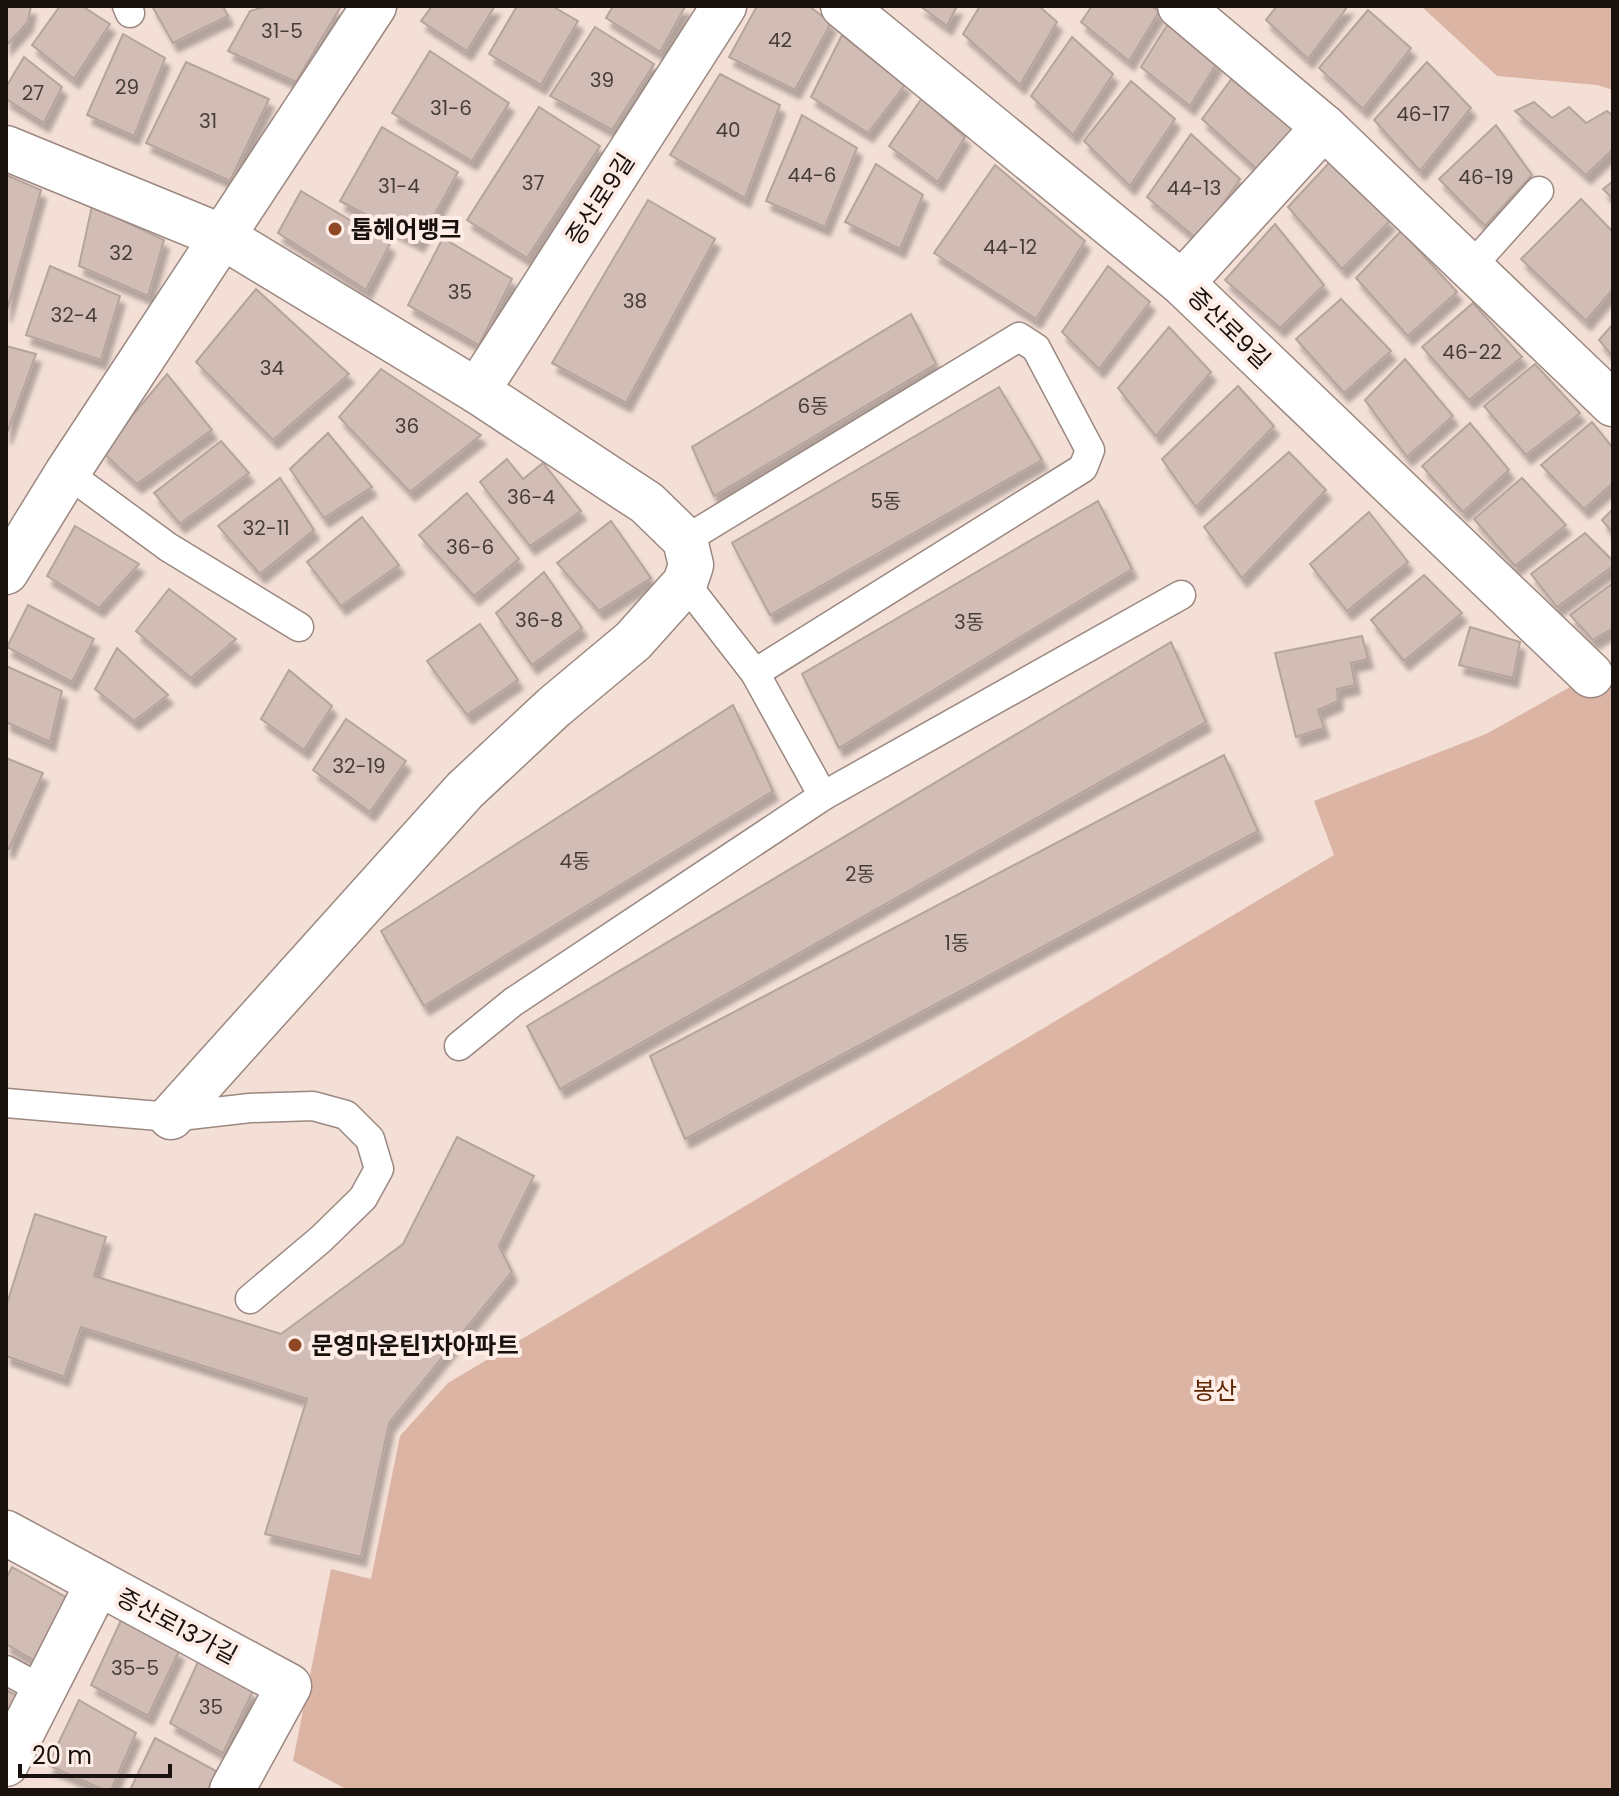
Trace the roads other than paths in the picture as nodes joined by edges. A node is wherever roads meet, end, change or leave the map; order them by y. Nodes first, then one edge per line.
1 (374, 6) edge
2 (843, 6) edge
3 (1180, 6) edge
4 (722, 7) edge
5 (1324, 127) junction
6 (6, 148) edge
7 (1539, 191) dead end
8 (223, 237) junction
9 (1470, 268) junction
10 (1182, 283) junction
11 (477, 391) junction
12 (1613, 404) edge
13 (67, 473) junction
14 (685, 540) junction
15 (6, 572) edge
16 (685, 583) junction
17 (1181, 595) dead end
18 (299, 627) dead end
19 (755, 673) junction
20 (1591, 675) dead end
21 (823, 796) junction
22 (459, 1046) dead end
23 (6, 1103) edge
24 (171, 1117) junction
25 (250, 1299) dead end
26 (6, 1533) edge
27 (98, 1583) junction
28 (25, 1680) edge
29 (6, 1764) edge
30 (232, 1790) edge

1 - 8 street
2 - 10 street, 증산로9길
3 - 5 street
4 - 11 street, 증산로9길
5 - 9 street
5 - 10 street
6 - 8 street
7 - 9 lane
8 - 11 street
8 - 13 street
9 - 12 street
10 - 20 street, 증산로9길
11 - 14 street
13 - 15 street
13 - 18 lane
14 - 16 street
14 - 19 lane
16 - 19 lane
16 - 24 street
17 - 21 lane
19 - 21 lane
21 - 22 lane
23 - 24 lane
24 - 25 lane
26 - 27 street
27 - 28 street, 증산로13가길
27 - 30 street, 증산로13가길
28 - 29 street, 증산로13가길

